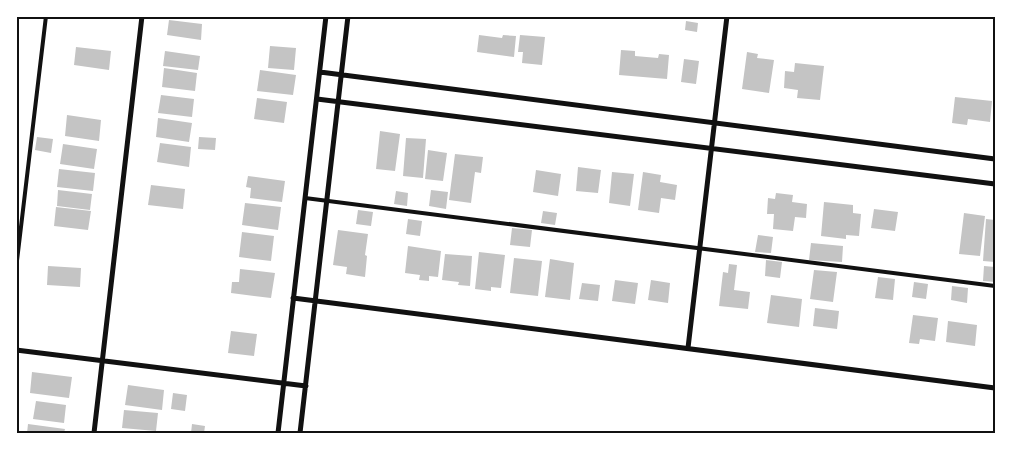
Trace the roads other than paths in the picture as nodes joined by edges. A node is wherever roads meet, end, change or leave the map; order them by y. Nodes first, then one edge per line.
1 (46, 16) edge
2 (142, 16) edge
3 (326, 16) edge
4 (348, 16) edge
5 (727, 16) edge
6 (320, 72) junction
7 (341, 75) junction
8 (316, 98) junction
9 (338, 101) junction
10 (714, 123) junction
11 (712, 148) junction
12 (995, 159) edge
13 (995, 184) edge
14 (305, 198) junction
15 (327, 201) junction
16 (700, 249) junction
17 (16, 269) edge
18 (995, 286) edge
19 (293, 298) junction
20 (315, 300) junction
21 (688, 348) junction
22 (16, 350) edge
23 (102, 360) junction
24 (284, 383) junction
25 (306, 386) junction
26 (995, 388) edge
27 (94, 433) edge
28 (278, 433) edge
29 (300, 433) edge

1 - 17 lane
2 - 23 street
3 - 6 street
4 - 7 street
5 - 10 street
6 - 7 street
6 - 8 street
7 - 9 street
7 - 10 street
8 - 9 street
8 - 14 street
9 - 11 street
9 - 15 street
10 - 11 street
10 - 12 street
11 - 13 street
11 - 16 street
14 - 15 lane
14 - 19 street
15 - 16 lane
15 - 20 street
16 - 18 lane
16 - 21 street
19 - 20 street
19 - 24 street
20 - 21 street
20 - 25 street
21 - 26 street
22 - 23 street
23 - 24 street
23 - 27 street
24 - 25 street
24 - 28 street
25 - 29 street

